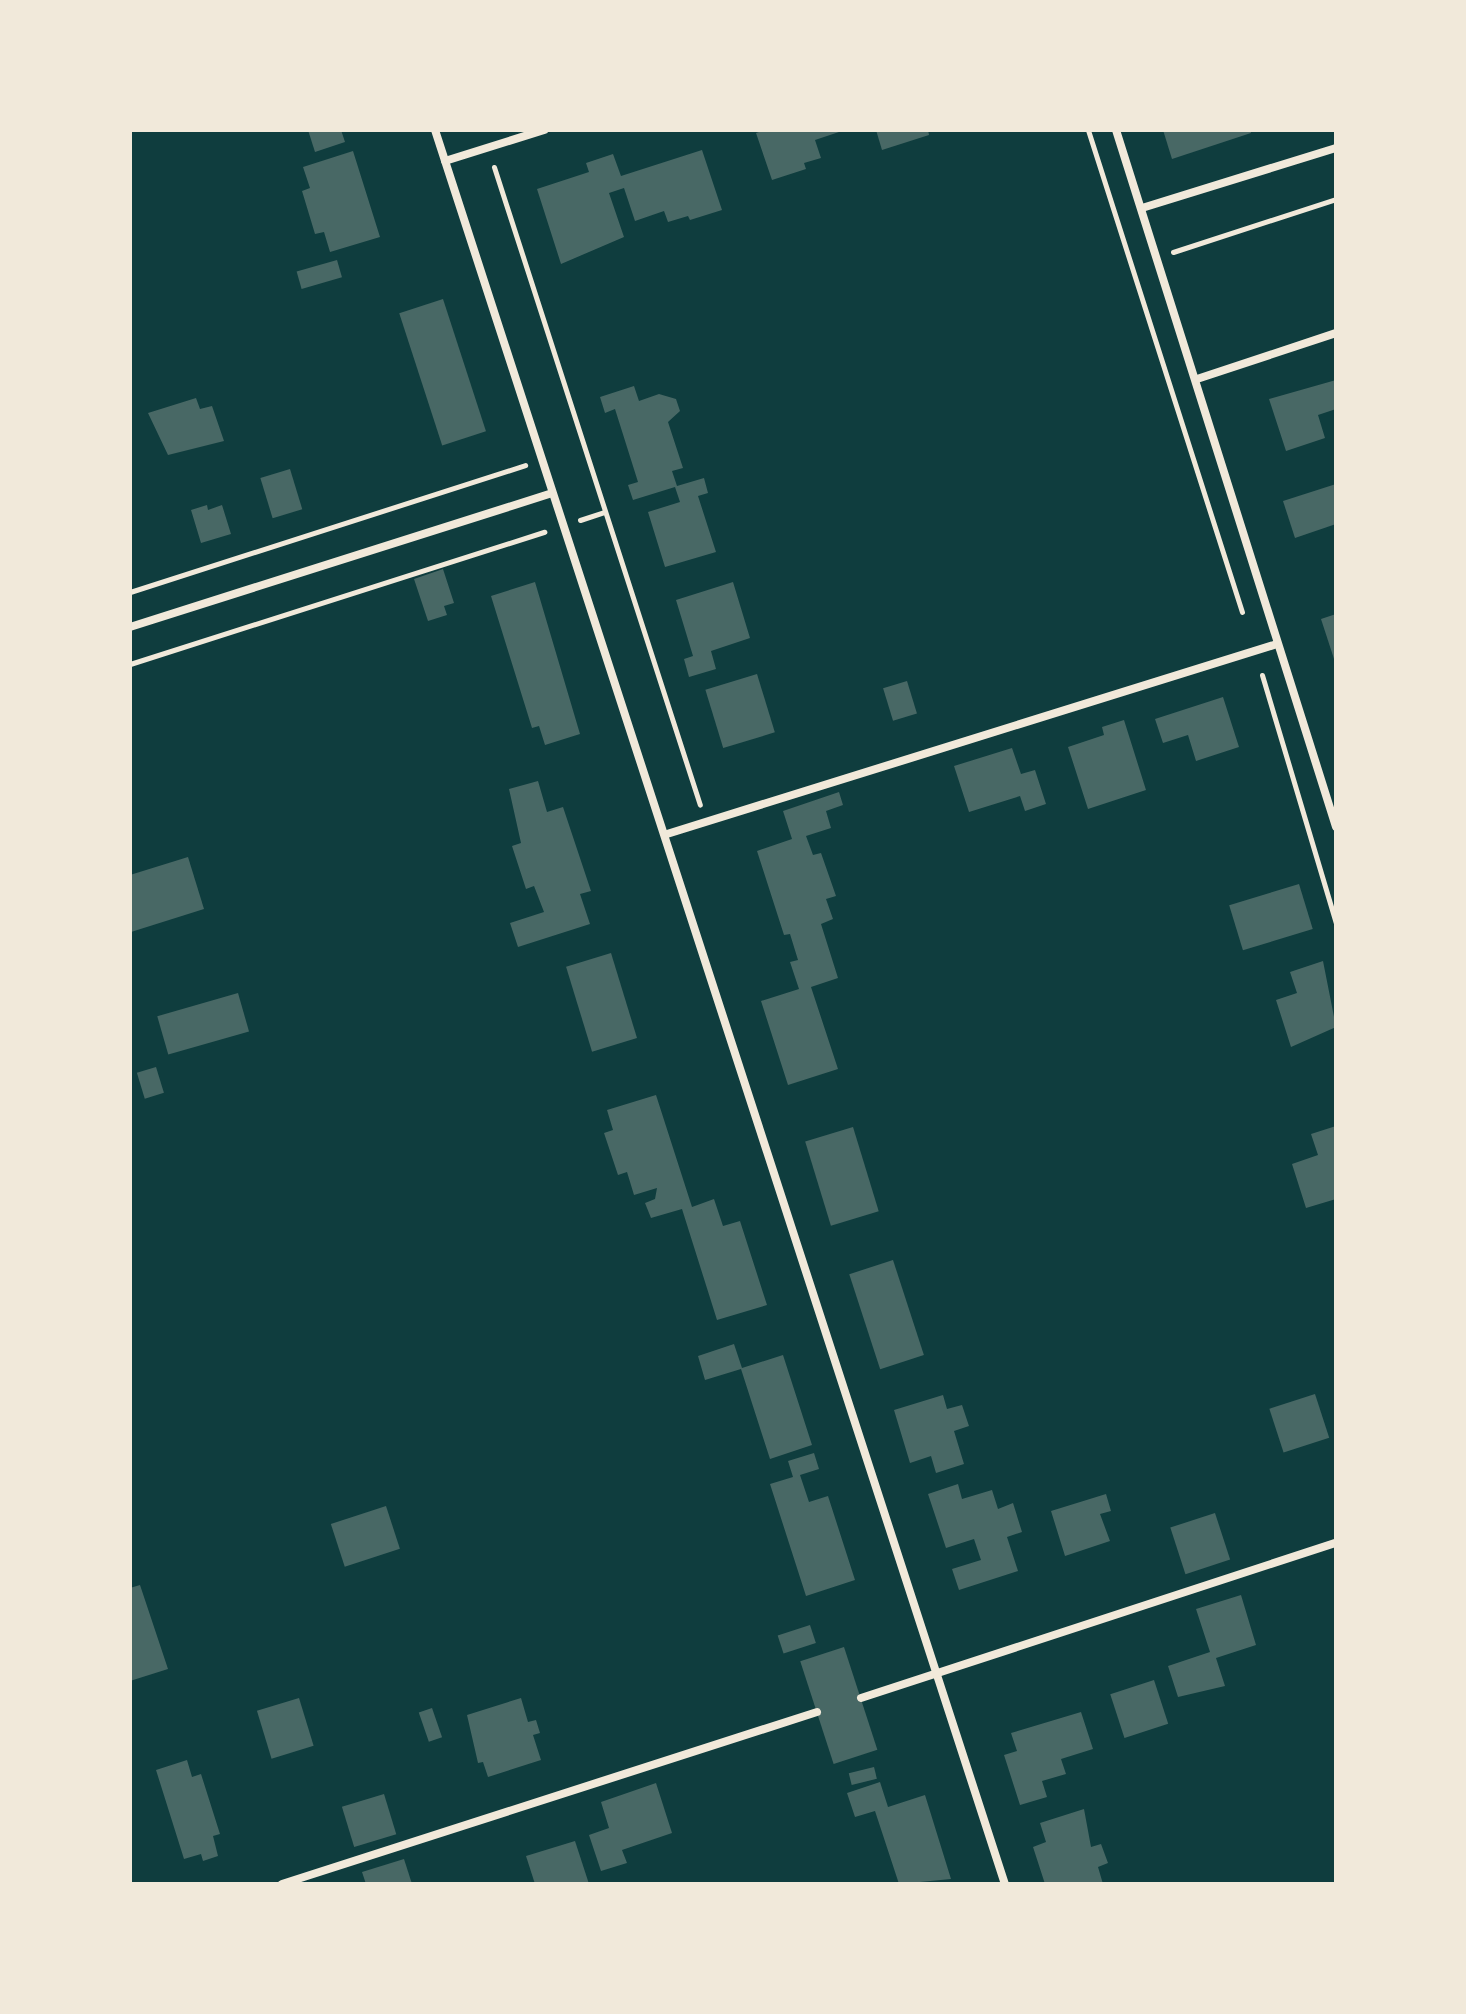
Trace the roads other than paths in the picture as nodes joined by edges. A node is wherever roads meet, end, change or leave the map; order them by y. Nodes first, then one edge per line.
1 (435, 130) edge
2 (544, 130) edge
3 (1116, 130) edge
4 (1336, 148) edge
5 (445, 161) junction
6 (1142, 208) junction
7 (1336, 333) edge
8 (1197, 379) junction
9 (552, 493) junction
10 (130, 627) edge
11 (1277, 644) junction
12 (1336, 827) edge
13 (667, 834) junction
14 (1336, 1543) edge
15 (939, 1672) junction
16 (861, 1698) dead end
17 (817, 1712) dead end
18 (282, 1884) edge
19 (1005, 1884) edge

1 - 5 street
2 - 5 street
3 - 6 street
4 - 6 street
5 - 9 street
6 - 8 street
7 - 8 street
8 - 11 street
9 - 10 street
9 - 13 street
11 - 12 street
11 - 13 street
13 - 15 street
14 - 15 street
15 - 16 street
15 - 19 street
17 - 18 street

